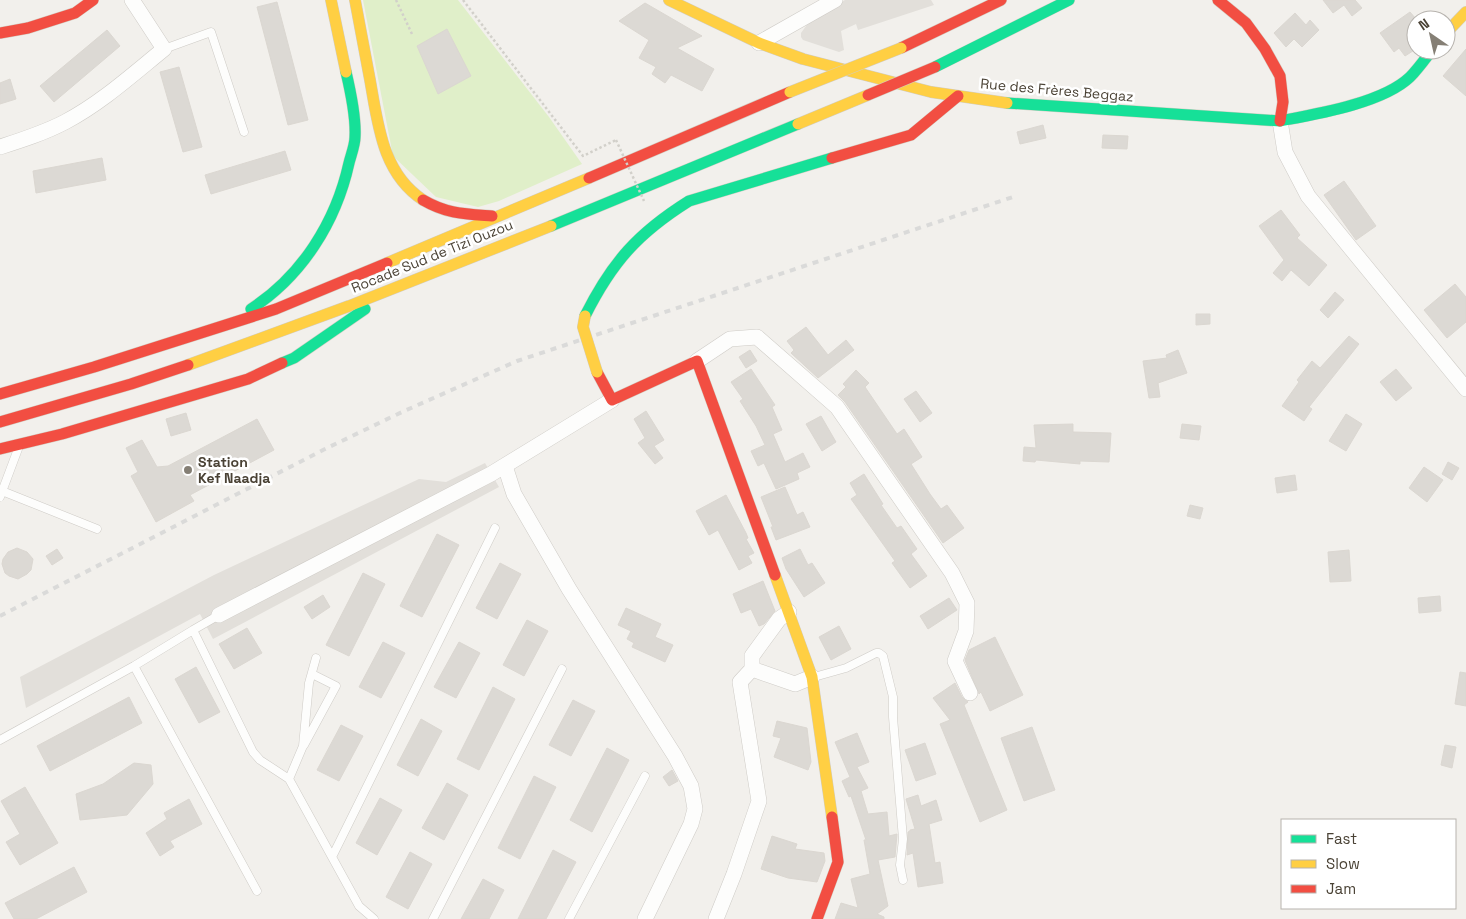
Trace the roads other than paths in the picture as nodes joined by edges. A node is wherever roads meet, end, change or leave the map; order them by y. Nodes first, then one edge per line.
1 (93, 0) edge
2 (132, 0) edge
3 (331, 0) edge
4 (355, 0) edge
5 (669, 0) edge
6 (835, 0) edge
7 (1001, 0) edge
8 (1218, 0) edge
9 (1238, 0) edge
10 (1068, 1) edge
11 (1466, 12) edge
12 (1456, 21) edge
13 (1246, 23) junction
14 (0, 33) edge
15 (759, 42) junction
16 (164, 49) junction
17 (1424, 60) edge
18 (958, 96) junction
19 (1280, 121) junction
20 (244, 132) dead end
21 (0, 147) edge
22 (497, 216) junction
23 (389, 290) junction
24 (219, 328) junction
25 (697, 361) junction
26 (1466, 389) edge
27 (0, 394) edge
28 (612, 400) junction
29 (0, 422) edge
30 (20, 444) junction
31 (0, 450) edge
32 (505, 466) junction
33 (1, 494) edge
34 (495, 528) dead end
35 (97, 529) dead end
36 (789, 612) junction
37 (219, 615) joint
38 (194, 630) junction
39 (316, 658) dead end
40 (134, 666) junction
41 (562, 668) dead end
42 (752, 669) junction
43 (312, 674) junction
44 (812, 677) junction
45 (970, 692) dead end
46 (0, 740) edge
47 (303, 746) junction
48 (645, 776) dead end
49 (289, 779) junction
50 (333, 855) junction
51 (903, 880) dead end
52 (257, 891) dead end
53 (374, 919) edge
54 (433, 919) edge
55 (569, 919) edge
56 (645, 919) edge
57 (716, 919) edge
58 (817, 919) edge

1 - 14 main road
2 - 16 street
3 - 24 main road
4 - 22 main road
5 - 15 main road, Rue des Frères Beggaz
6 - 15 street
7 - 22 main road, Rocade Sud de Tizi Ouzou, bridge
8 - 13 main road
9 - 13 main road
10 - 23 main road, Rocade Sud de Tizi Ouzou, bridge
11 - 12 main road
13 - 19 main road
15 - 18 main road, Rue des Frères Beggaz
16 - 20 lane
16 - 21 street
17 - 19 main road, Rue des Frères Beggaz
18 - 19 main road, Rue des Frères Beggaz
18 - 28 main road, bridge
19 - 26 street
22 - 24 main road, Rocade Sud de Tizi Ouzou
23 - 29 main road, Rocade Sud de Tizi Ouzou
23 - 30 main road
24 - 27 main road, Rocade Sud de Tizi Ouzou
25 - 28 main road
25 - 36 main road
25 - 45 street
28 - 32 street
30 - 31 main road
30 - 33 lane
32 - 37 street
32 - 56 street
33 - 35 lane
34 - 50 lane
36 - 42 street
36 - 44 main road
37 - 38 lane
38 - 40 lane
38 - 49 lane
39 - 43 lane
40 - 46 lane
40 - 52 lane
41 - 54 lane
42 - 44 street
42 - 57 street
43 - 47 lane
43 - 47 lane
44 - 51 lane
44 - 58 main road
47 - 49 lane
48 - 55 lane
49 - 50 lane
50 - 53 lane

